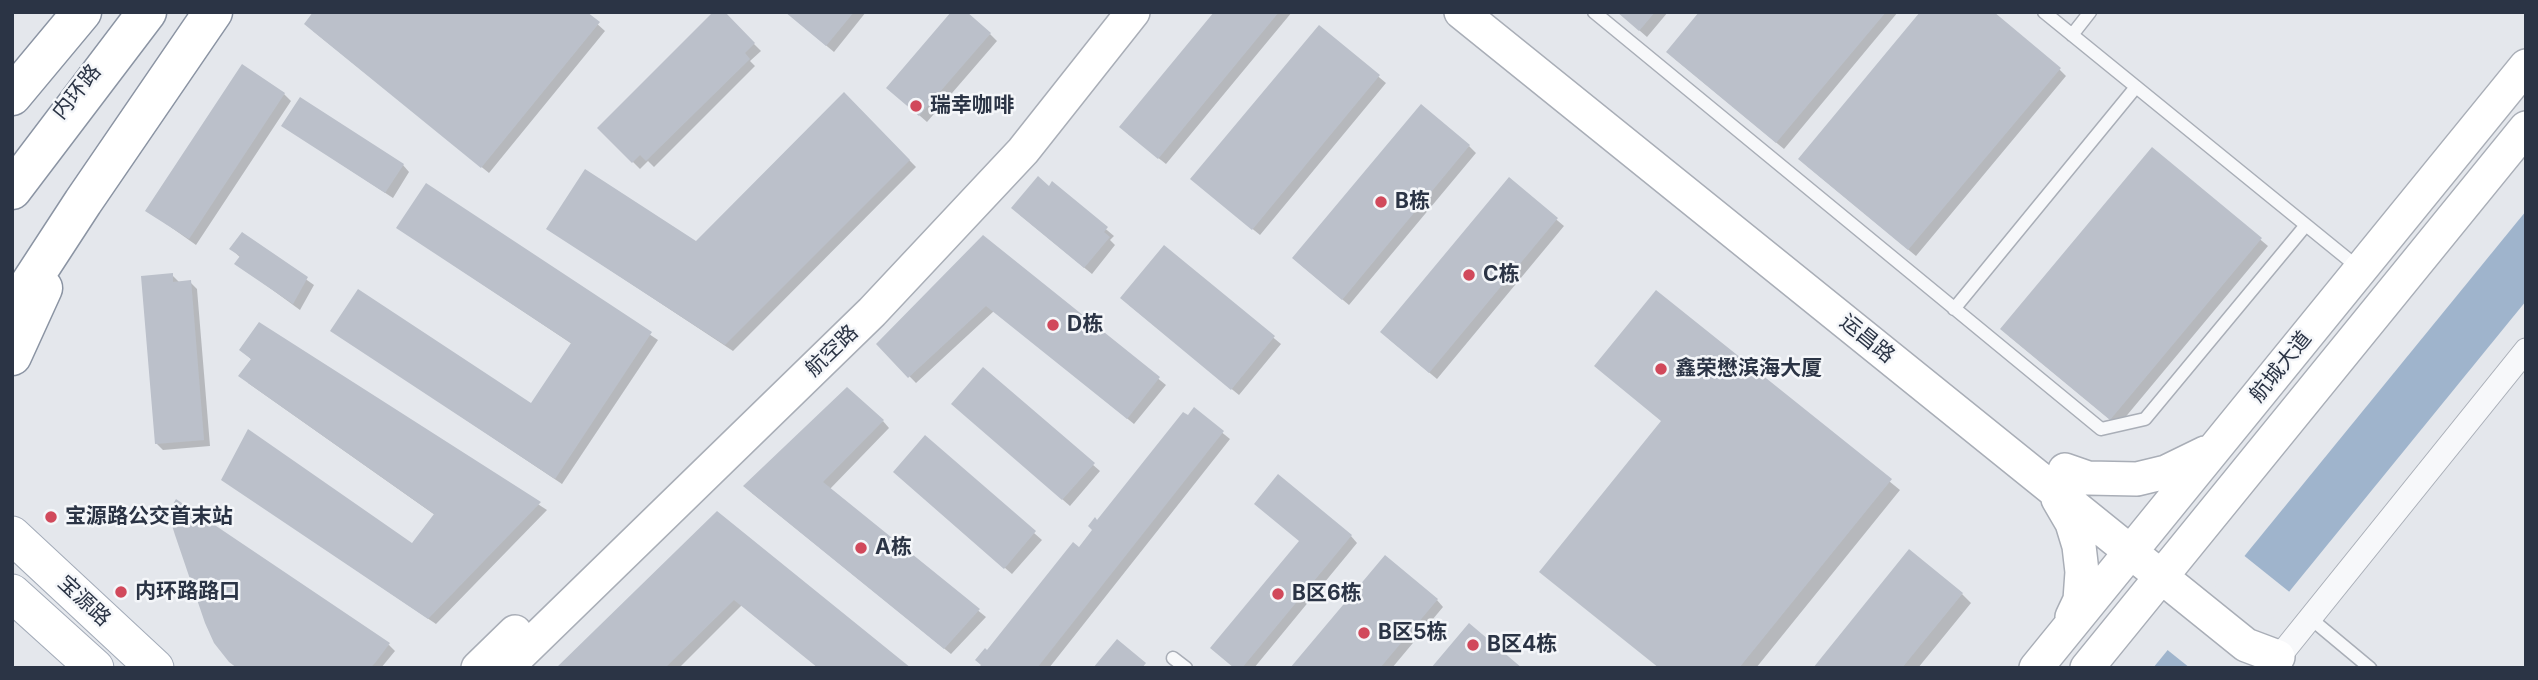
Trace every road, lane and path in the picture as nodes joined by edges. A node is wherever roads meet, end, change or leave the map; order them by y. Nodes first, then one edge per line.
1 (82, 12) edge
2 (145, 12) edge
3 (213, 12) edge
4 (1105, 12) edge
5 (1133, 12) edge
6 (1461, 12) edge
7 (1496, 12) edge
8 (1594, 12) edge
9 (2044, 12) edge
10 (2090, 12) edge
11 (2072, 35) junction
12 (2526, 66) edge
13 (2136, 87) junction
14 (12, 96) edge
15 (2526, 128) edge
16 (12, 171) edge
17 (12, 190) edge
18 (83, 202) junction
19 (2306, 225) junction
20 (2360, 269) junction
21 (1954, 309) junction
22 (12, 311) edge
23 (2526, 350) edge
24 (12, 356) edge
25 (2216, 446) junction
26 (2056, 476) junction
27 (12, 536) edge
28 (2138, 542) junction
29 (2180, 577) junction
30 (12, 593) edge
31 (2310, 618) junction
32 (2067, 629) junction
33 (1173, 658) dead end
34 (2280, 664) edge
35 (95, 668) edge
36 (155, 668) edge
37 (478, 668) edge
38 (506, 668) edge
39 (1186, 668) edge
40 (2036, 668) edge
41 (2087, 668) edge
42 (2370, 668) edge

1 - 14 highway
2 - 16 street, 内环路
2 - 17 highway
3 - 18 highway
4 - 37 street, 航空路
5 - 38 street, 航空路
6 - 26 street, 运昌路
7 - 26 street, 运昌路
8 - 21 lane
9 - 11 lane
10 - 11 lane
11 - 13 lane
12 - 20 street, 航城大道
13 - 19 lane
13 - 21 lane
15 - 29 street, 航城大道
18 - 22 highway
18 - 24 highway
19 - 20 lane
19 - 21 lane
20 - 25 street, 航城大道
23 - 31 street
25 - 26 street
25 - 28 street, 航城大道
26 - 28 street, 运昌路
26 - 32 street
27 - 36 main road, 宝源路
28 - 29 street, 运昌路
28 - 32 street, 航城大道
29 - 34 street, 运昌路
29 - 41 street, 航城大道
30 - 35 main road, 宝源路
31 - 34 street
31 - 42 lane
32 - 40 street, 航城大道
33 - 39 lane

